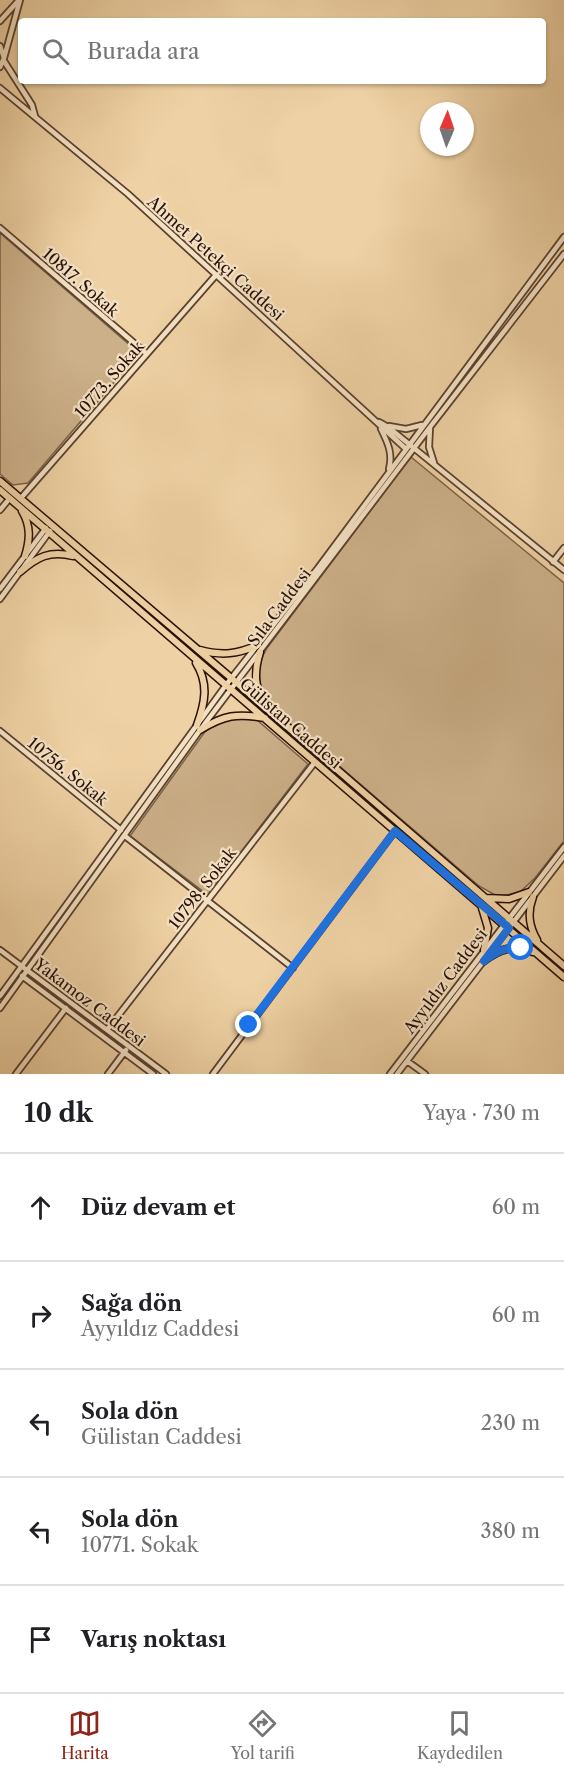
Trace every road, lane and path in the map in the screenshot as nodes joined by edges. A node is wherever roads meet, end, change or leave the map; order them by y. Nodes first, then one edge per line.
1 (20, 0) edge
2 (0, 21) edge
3 (0, 46) edge
4 (4, 59) junction
5 (0, 67) edge
6 (18, 81) edge
7 (20, 84) edge
8 (0, 89) edge
9 (35, 116) junction
10 (0, 228) edge
11 (564, 237) edge
12 (564, 254) edge
13 (216, 275) junction
14 (147, 354) junction
15 (382, 425) junction
16 (427, 425) junction
17 (410, 448) junction
18 (435, 465) junction
19 (388, 472) junction
20 (0, 481) edge
21 (0, 490) edge
22 (10, 498) junction
23 (19, 502) junction
24 (0, 510) edge
25 (52, 525) junction
26 (47, 531) junction
27 (564, 548) edge
28 (25, 556) junction
29 (77, 557) junction
30 (553, 562) junction
31 (564, 570) edge
32 (20, 572) junction
33 (0, 589) edge
34 (0, 598) edge
35 (259, 648) junction
36 (199, 650) junction
37 (193, 657) junction
38 (235, 681) junction
39 (229, 688) junction
40 (269, 711) junction
41 (266, 718) junction
42 (199, 728) junction
43 (0, 730) edge
44 (315, 762) junction
45 (121, 830) junction
46 (395, 831) junction
47 (125, 836) junction
48 (564, 847) edge
49 (564, 856) edge
50 (531, 895) junction
51 (481, 900) junction
52 (207, 901) junction
53 (512, 919) junction
54 (506, 926) junction
55 (538, 944) junction
56 (0, 950) edge
57 (484, 950) junction
58 (540, 955) junction
59 (484, 961) junction
60 (22, 966) junction
61 (564, 966) edge
62 (292, 968) junction
63 (28, 970) junction
64 (17, 972) junction
65 (23, 977) junction
66 (564, 977) edge
67 (0, 996) edge
68 (0, 1008) edge
69 (66, 1008) junction
70 (107, 1030) junction
71 (129, 1046) junction
72 (124, 1052) junction
73 (407, 1061) junction
74 (16, 1074) edge
75 (108, 1074) edge
76 (153, 1074) edge
77 (166, 1074) edge
78 (213, 1074) edge
79 (390, 1074) edge
80 (397, 1074) edge
81 (425, 1074) edge

1 - 2 street
1 - 4 street
3 - 4 street, Ahmet Petekçi Caddesi
4 - 5 street
4 - 6 street, Ahmet Petekçi Caddesi
7 - 9 street, Ahmet Petekçi Caddesi
8 - 9 street, Ahmet Petekçi Caddesi
9 - 13 street, Ahmet Petekçi Caddesi
10 - 14 street, 10817. Sokak
11 - 16 street, Sıla Caddesi
12 - 16 street, Sıla Caddesi
13 - 14 street, 10773. Sokak
13 - 15 street, Ahmet Petekçi Caddesi
14 - 23 street, 10773. Sokak
15 - 16 street
15 - 17 street, Ahmet Petekçi Caddesi
15 - 19 street
16 - 17 street, Sıla Caddesi
16 - 18 street
17 - 18 street, Ahmet Petekçi Caddesi
17 - 19 street, Sıla Caddesi
17 - 35 street, Sıla Caddesi
18 - 30 street, Ahmet Petekçi Caddesi
19 - 35 street, Sıla Caddesi
20 - 23 main road, Gülistan Caddesi
21 - 22 main road, Gülistan Caddesi
22 - 23 main road, Gülistan Caddesi
22 - 24 street
23 - 25 main road, Gülistan Caddesi
23 - 26 main road, Gülistan Caddesi
23 - 28 main road
25 - 26 street
25 - 36 main road, Gülistan Caddesi
26 - 28 street
26 - 29 main road, Gülistan Caddesi
26 - 32 street
27 - 30 street
28 - 33 street
29 - 32 main road
29 - 37 main road, Gülistan Caddesi
30 - 31 street, Ahmet Petekçi Caddesi
32 - 34 street
35 - 36 main road
35 - 38 street, Sıla Caddesi
35 - 40 main road
36 - 38 main road, Gülistan Caddesi
37 - 39 main road, Gülistan Caddesi
37 - 42 main road
38 - 39 street, Sıla Caddesi
38 - 40 main road, Gülistan Caddesi
39 - 41 main road, Gülistan Caddesi
39 - 42 street, Sıla Caddesi
40 - 51 main road, Gülistan Caddesi
41 - 42 main road
41 - 44 main road, Gülistan Caddesi
42 - 45 street
42 - 47 street
43 - 45 street, 10756. Sokak
44 - 46 main road, Gülistan Caddesi
44 - 52 street, 10798. Sokak
45 - 60 street
46 - 51 main road, Gülistan Caddesi
46 - 62 street
47 - 52 street
47 - 63 street
48 - 50 street, Ayyıldız Caddesi
49 - 50 street, Ayyıldız Caddesi
50 - 51 main road
50 - 53 street, Ayyıldız Caddesi
50 - 55 main road
51 - 53 main road, Gülistan Caddesi
51 - 54 main road, Gülistan Caddesi
51 - 57 main road
52 - 62 street
52 - 70 street, 10798. Sokak
53 - 54 street, Ayyıldız Caddesi
53 - 55 main road, Gülistan Caddesi
54 - 57 street, Ayyıldız Caddesi
54 - 58 main road, Gülistan Caddesi
54 - 59 street, Ayyıldız Caddesi
55 - 61 main road, Gülistan Caddesi
56 - 60 street, Yakamoz Caddesi
57 - 79 street, Ayyıldız Caddesi
58 - 59 main road
58 - 66 main road, Gülistan Caddesi
59 - 73 street, Ayyıldız Caddesi
60 - 63 street, Yakamoz Caddesi
60 - 64 street
62 - 78 street
63 - 65 street
63 - 70 street, Yakamoz Caddesi
64 - 65 street, Yakamoz Caddesi
64 - 67 street
65 - 68 street
65 - 69 street, Yakamoz Caddesi
69 - 72 street, Yakamoz Caddesi
69 - 74 street
70 - 71 street, Yakamoz Caddesi
71 - 72 street
71 - 77 street, Yakamoz Caddesi
72 - 75 street
72 - 76 street, Yakamoz Caddesi
73 - 80 street, Ayyıldız Caddesi
73 - 81 street

